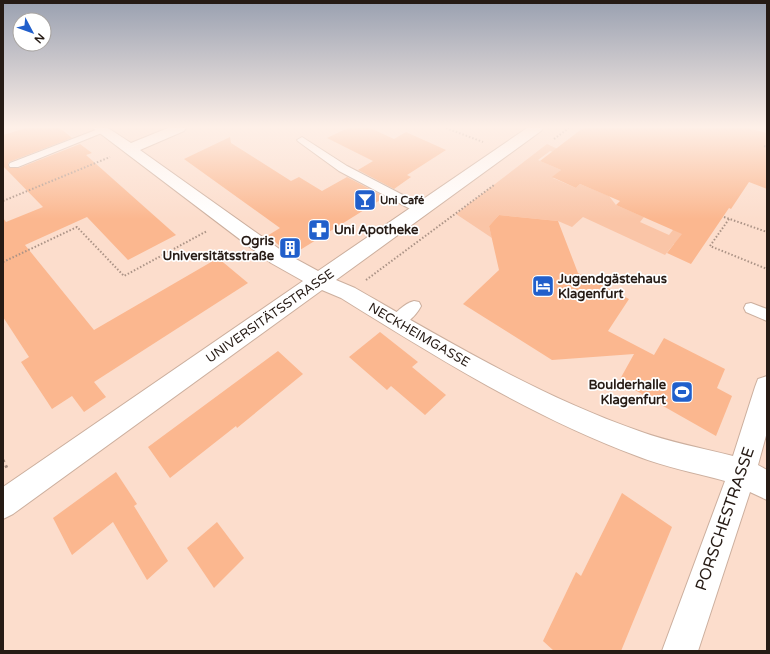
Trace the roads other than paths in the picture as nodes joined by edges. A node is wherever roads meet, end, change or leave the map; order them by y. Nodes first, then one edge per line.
1 (28, 159) edge
2 (143, 159) edge
3 (329, 159) edge
4 (492, 159) edge
5 (14, 164) dead end
6 (420, 209) junction
7 (319, 280) junction
8 (414, 306) dead end
9 (751, 308) dead end
10 (767, 315) edge
11 (396, 322) junction
12 (767, 387) edge
13 (755, 479) edge
14 (3, 504) edge
15 (680, 651) edge

1 - 5 lane
2 - 7 street, NECKHEIMGASSE
3 - 6 lane
4 - 6 street, UNIVERSITÄTSSTRASSE
6 - 7 street, UNIVERSITÄTSSTRASSE
7 - 11 street, NECKHEIMGASSE
7 - 14 street, UNIVERSITÄTSSTRASSE
8 - 11 lane
9 - 10 lane
11 - 13 street, NECKHEIMGASSE
12 - 13 street, PORSCHESTRASSE
13 - 15 street, PORSCHESTRASSE

